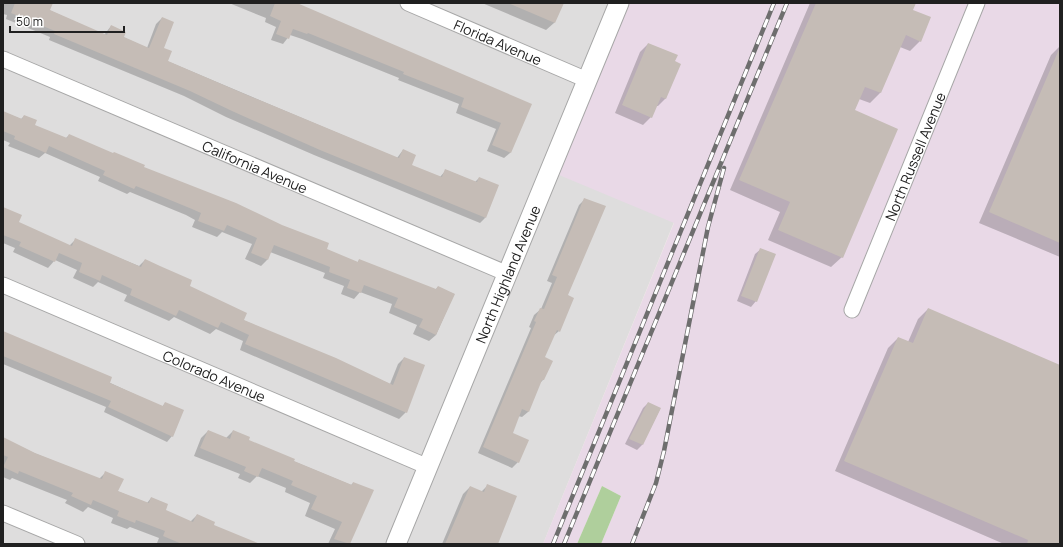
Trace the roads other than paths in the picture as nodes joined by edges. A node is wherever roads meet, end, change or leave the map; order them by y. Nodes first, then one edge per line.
1 (408, 3) edge
2 (619, 3) edge
3 (977, 3) edge
4 (3, 59) edge
5 (587, 80) junction
6 (508, 274) junction
7 (3, 285) edge
8 (852, 310) dead end
9 (426, 466) junction
10 (3, 512) edge
11 (77, 544) edge
12 (396, 544) edge

1 - 5 street, Florida Avenue
2 - 5 street, North Highland Avenue
3 - 8 street, North Russell Avenue
4 - 6 street, California Avenue
5 - 6 street, North Highland Avenue
6 - 9 street, North Highland Avenue
7 - 9 street, Colorado Avenue
9 - 12 street, North Highland Avenue
10 - 11 street

